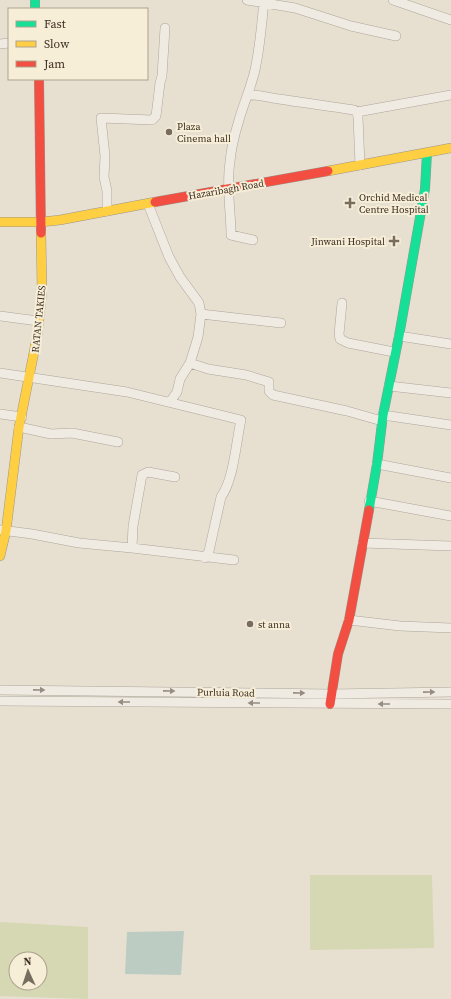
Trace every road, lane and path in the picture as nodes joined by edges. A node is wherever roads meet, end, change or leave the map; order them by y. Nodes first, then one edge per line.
1 (247, 0) edge
2 (393, 0) edge
3 (264, 1) edge
4 (451, 20) edge
5 (165, 28) dead end
6 (396, 36) dead end
7 (39, 80) edge
8 (248, 95) junction
9 (451, 95) edge
10 (357, 112) junction
11 (451, 148) edge
12 (427, 153) junction
13 (360, 165) junction
14 (228, 188) junction
15 (148, 204) junction
16 (107, 210) junction
17 (0, 222) edge
18 (42, 222) junction
19 (253, 240) dead end
20 (342, 303) dead end
21 (201, 314) junction
22 (0, 316) edge
23 (38, 321) junction
24 (281, 323) dead end
25 (398, 336) junction
26 (451, 344) edge
27 (394, 352) junction
28 (190, 363) junction
29 (0, 373) edge
30 (30, 378) junction
31 (389, 386) junction
32 (451, 393) edge
33 (170, 402) junction
34 (0, 414) edge
35 (22, 417) junction
36 (382, 418) junction
37 (451, 424) edge
38 (20, 427) junction
39 (118, 442) dead end
40 (376, 464) junction
41 (175, 477) dead end
42 (451, 478) edge
43 (369, 501) junction
44 (451, 516) edge
45 (3, 530) edge
46 (363, 544) junction
47 (451, 546) edge
48 (132, 548) junction
49 (0, 556) edge
50 (205, 558) junction
51 (234, 560) dead end
52 (349, 620) junction
53 (451, 628) edge
54 (0, 690) edge
55 (451, 692) edge
56 (331, 694) junction
57 (0, 701) edge
58 (330, 704) junction
59 (451, 704) edge

1 - 3 street
2 - 4 street
3 - 6 street
3 - 8 street
5 - 16 street
7 - 18 street, RATAN TAKIES
8 - 10 street
8 - 14 street
9 - 10 street
10 - 13 street
11 - 12 street, Hazaribagh Road
12 - 13 street, Hazaribagh Road
12 - 25 street
13 - 14 street, Hazaribagh Road
14 - 15 street, Hazaribagh Road
14 - 19 street
15 - 16 street, Hazaribagh Road
15 - 21 street
16 - 18 street, Hazaribagh Road
17 - 18 street, Hazaribagh Road
18 - 23 street, RATAN TAKIES
20 - 27 street
21 - 24 street
21 - 28 street
22 - 23 street
23 - 30 street, RATAN TAKIES
25 - 26 street
25 - 27 street
27 - 31 street
28 - 33 street
28 - 36 street
29 - 30 street
30 - 33 street
30 - 35 street, RATAN TAKIES
31 - 32 street
31 - 36 street
33 - 50 street
34 - 35 street
35 - 38 street, RATAN TAKIES
36 - 37 street
36 - 40 street
38 - 39 street
38 - 45 street, RATAN TAKIES
40 - 42 street
40 - 43 street
41 - 48 street
43 - 44 street
43 - 46 street
45 - 48 street
45 - 49 street, RATAN TAKIES
46 - 47 street
46 - 52 street
48 - 50 street
50 - 51 street
52 - 53 street
52 - 56 street
54 -> 56 street, Purluia Road
56 -> 55 street, Purluia Road
56 - 58 street
58 -> 57 street, Purluia Road
59 -> 58 street, Purluia Road

